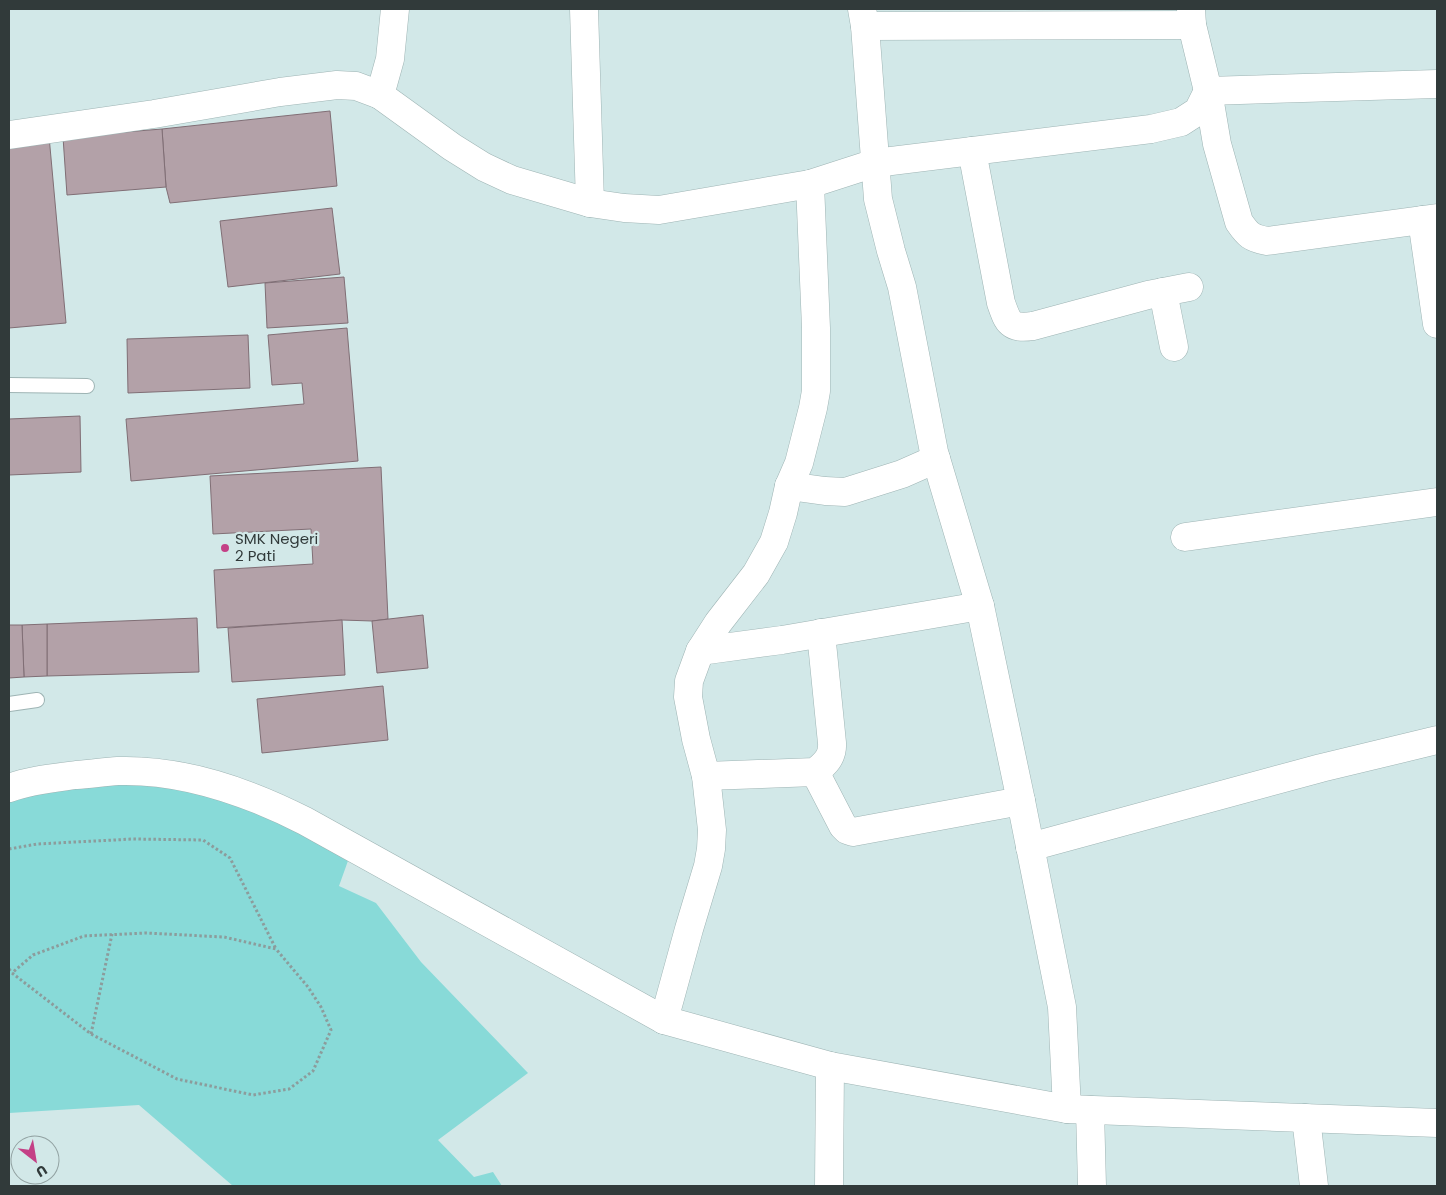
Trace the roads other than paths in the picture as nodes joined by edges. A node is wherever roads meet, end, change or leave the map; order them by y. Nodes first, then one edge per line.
1 (395, 9) edge
2 (584, 9) edge
3 (1192, 17) edge
4 (864, 18) edge
5 (1437, 84) edge
6 (1208, 91) junction
7 (380, 95) junction
8 (9, 135) edge
9 (972, 151) junction
10 (875, 163) junction
11 (810, 184) junction
12 (590, 203) junction
13 (1430, 219) edge
14 (1189, 287) dead end
15 (1163, 292) junction
16 (1437, 324) edge
17 (1174, 347) dead end
18 (9, 385) edge
19 (87, 386) dead end
20 (936, 459) junction
21 (789, 486) junction
22 (1437, 502) edge
23 (1185, 536) dead end
24 (980, 606) junction
25 (821, 633) junction
26 (700, 651) junction
27 (37, 700) dead end
28 (9, 704) edge
29 (1437, 740) edge
30 (815, 772) junction
31 (706, 776) junction
32 (9, 788) edge
33 (1021, 801) junction
34 (1030, 847) junction
35 (664, 1020) junction
36 (830, 1066) junction
37 (1079, 1110) junction
38 (1306, 1118) junction
39 (1437, 1123) edge
40 (829, 1186) edge
41 (1092, 1186) edge
42 (1314, 1186) edge

1 - 7 street
2 - 12 street
3 - 4 street
3 - 6 street
4 - 10 street
5 - 6 street
6 - 9 street
6 - 13 street
7 - 8 street
7 - 12 street
9 - 10 street
9 - 15 street
10 - 11 street
10 - 20 street
11 - 12 street
11 - 21 street
13 - 16 street
14 - 15 street
15 - 17 street
18 - 19 lane
20 - 21 street
20 - 24 street
21 - 26 street
22 - 23 street
24 - 25 street
24 - 33 street
25 - 26 street
25 - 30 street
26 - 31 street
27 - 28 lane
29 - 34 street
30 - 31 street
30 - 33 street
31 - 35 street
32 - 35 street
33 - 34 street
34 - 37 street
35 - 36 street
36 - 37 street
36 - 40 street
37 - 38 street
37 - 41 street
38 - 39 street
38 - 42 street

